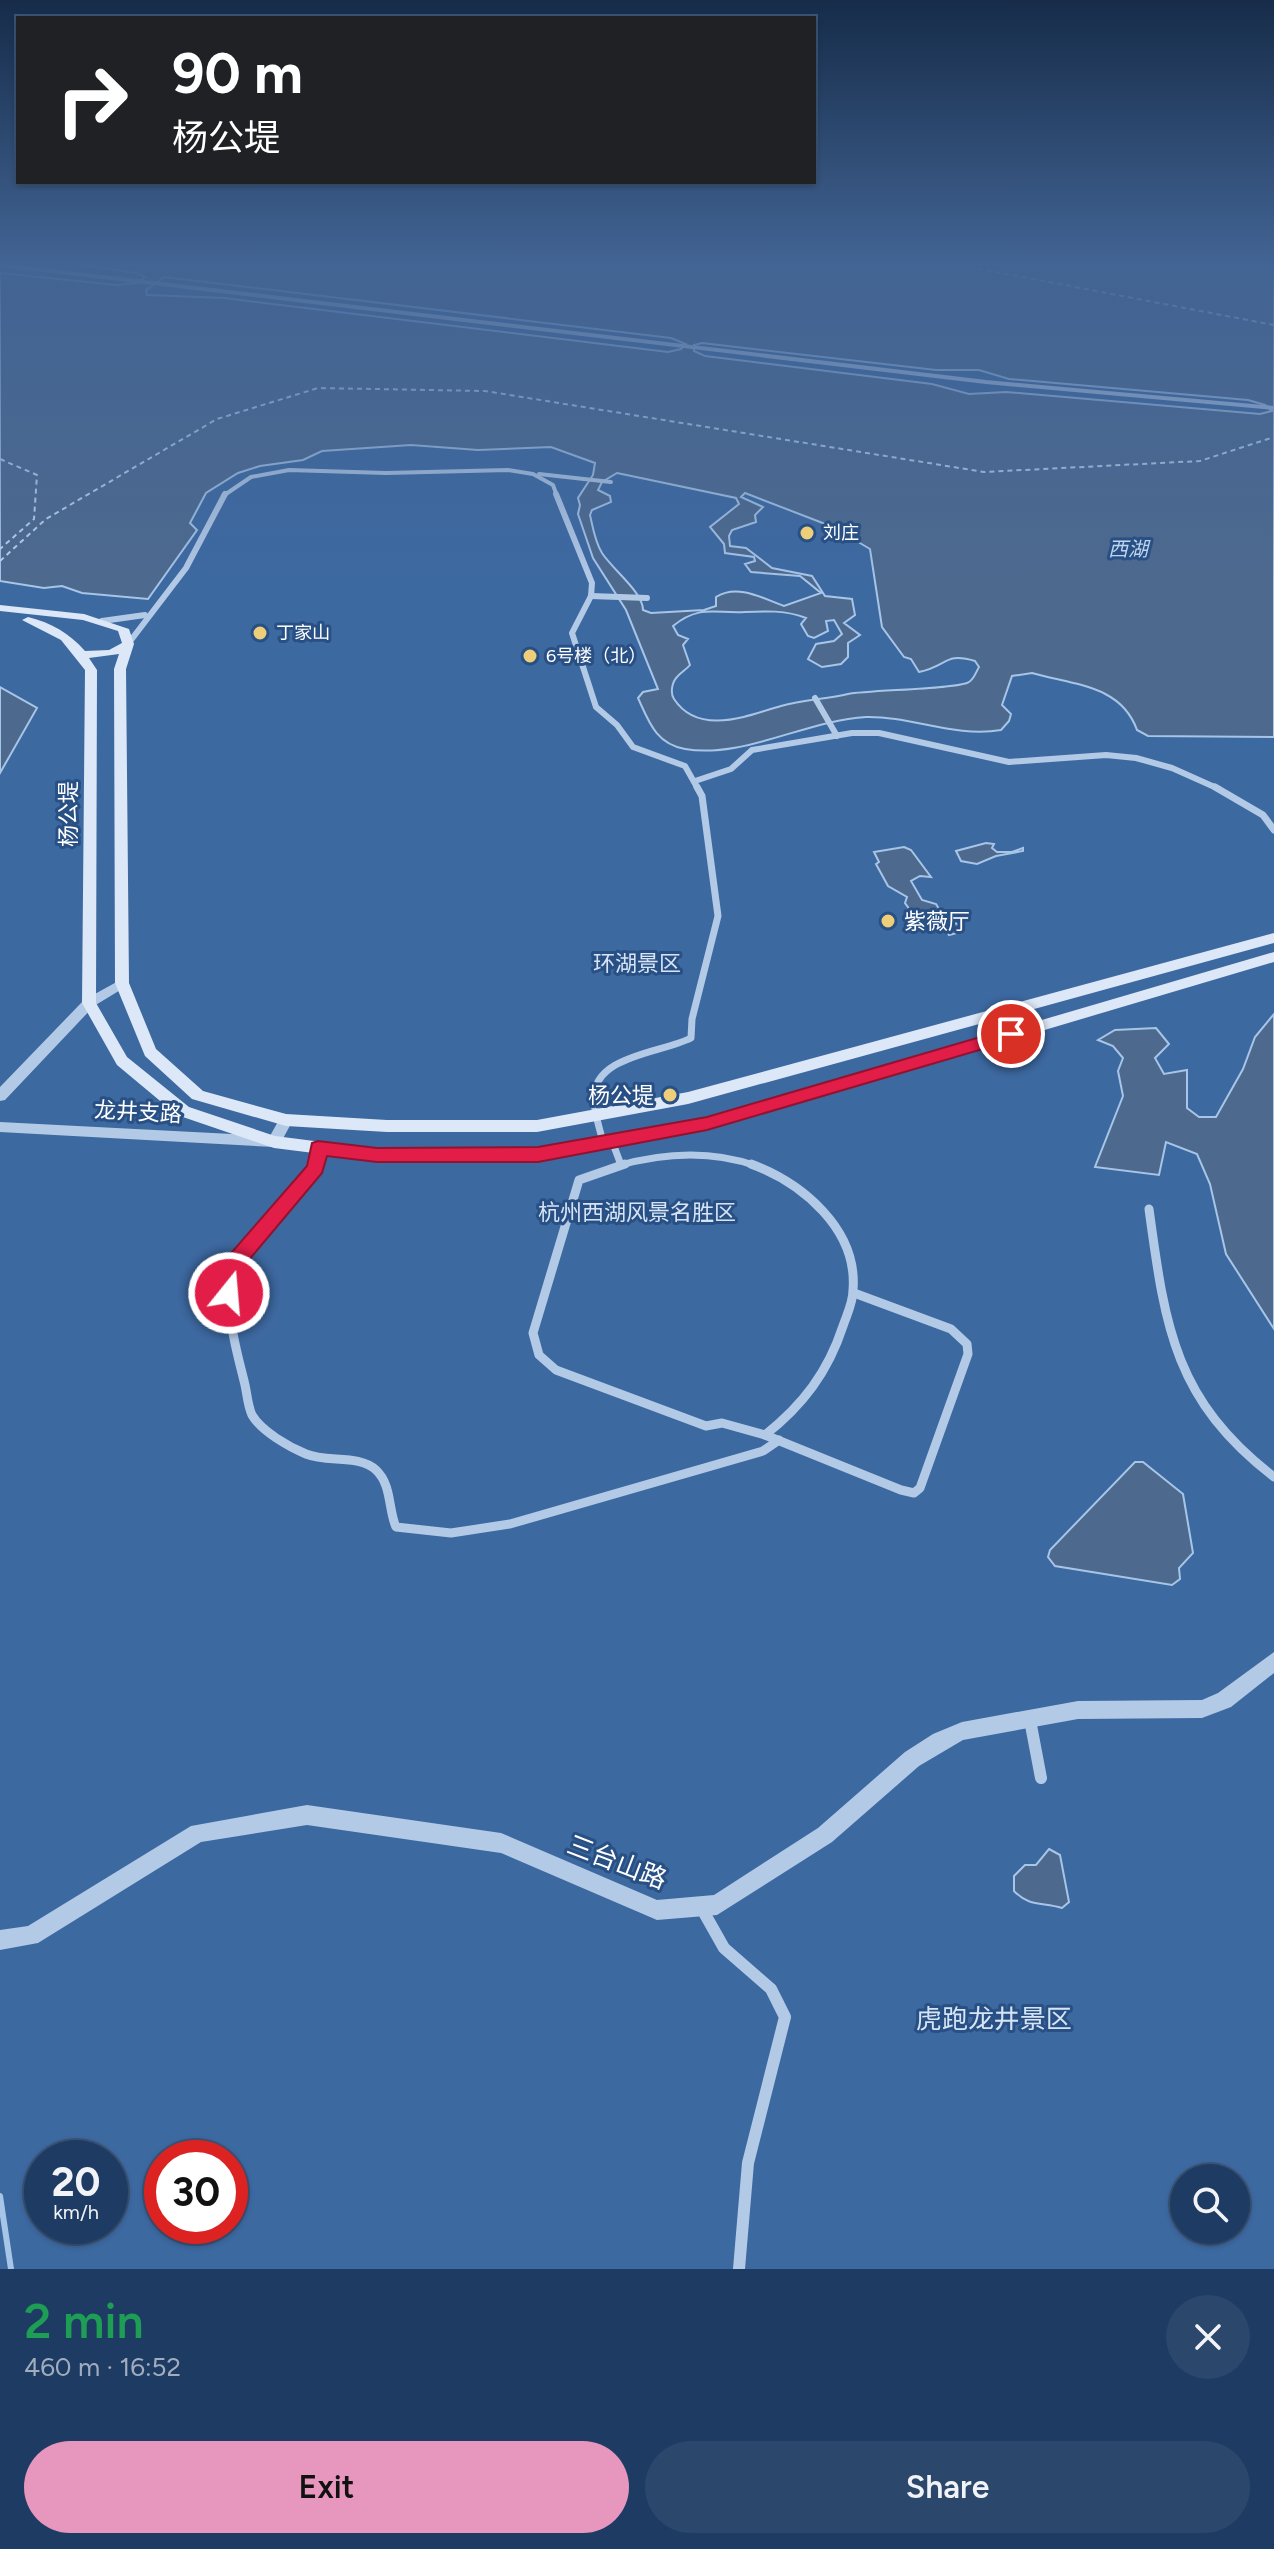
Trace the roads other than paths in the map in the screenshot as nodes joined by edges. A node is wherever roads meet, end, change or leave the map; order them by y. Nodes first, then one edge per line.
1 (887, 371) edge
2 (1274, 408) edge
3 (534, 473) junction
4 (567, 479) junction
5 (611, 482) dead end
6 (553, 485) junction
7 (591, 596) junction
8 (647, 598) dead end
9 (0, 608) edge
10 (0, 615) edge
11 (145, 615) junction
12 (102, 621) junction
13 (68, 640) junction
14 (128, 644) junction
15 (83, 655) junction
16 (815, 698) dead end
17 (837, 736) junction
18 (695, 781) junction
19 (1274, 830) edge
20 (1274, 938) edge
21 (1274, 957) edge
22 (122, 983) junction
23 (89, 1003) junction
24 (0, 1096) edge
25 (599, 1114) junction
26 (286, 1120) junction
27 (0, 1127) edge
28 (274, 1142) junction
29 (608, 1142) junction
30 (318, 1148) junction
31 (621, 1165) junction
32 (1149, 1209) dead end
33 (854, 1293) junction
34 (765, 1435) junction
35 (779, 1440) junction
36 (1274, 1477) edge
37 (1274, 1661) edge
38 (1029, 1717) junction
39 (1041, 1778) dead end
40 (701, 1906) junction
41 (0, 1940) edge
42 (739, 2269) edge

1 - 2 street
3 - 4 street
3 - 6 street
3 - 11 street
4 - 5 street
4 - 6 street
6 - 7 street
7 - 8 street
7 - 18 street
9 - 12 main road
10 - 13 main road
11 - 12 street
11 - 14 street
12 - 13 main road
12 - 14 main road
13 - 15 main road
14 - 15 main road
14 - 22 main road
15 - 23 main road, 杨公堤
16 - 17 street
17 - 18 street
17 - 19 street
18 - 25 street
20 - 25 main road
21 - 29 main road, 杨公堤
22 - 23 street
22 - 26 main road
23 - 24 street
23 - 28 main road, 杨公堤
25 - 26 main road
25 - 29 street
26 - 28 street
27 - 28 street, 龙井支路
28 - 30 main road, 杨公堤
29 - 30 main road, 杨公堤
29 - 31 street
30 - 35 street
31 - 33 street
31 - 34 street
32 - 36 street
33 - 34 street
33 - 35 street
34 - 35 street
37 - 38 street, 三台山路
38 - 39 street
38 - 40 street, 三台山路
40 - 41 street, 三台山路
40 - 42 street

